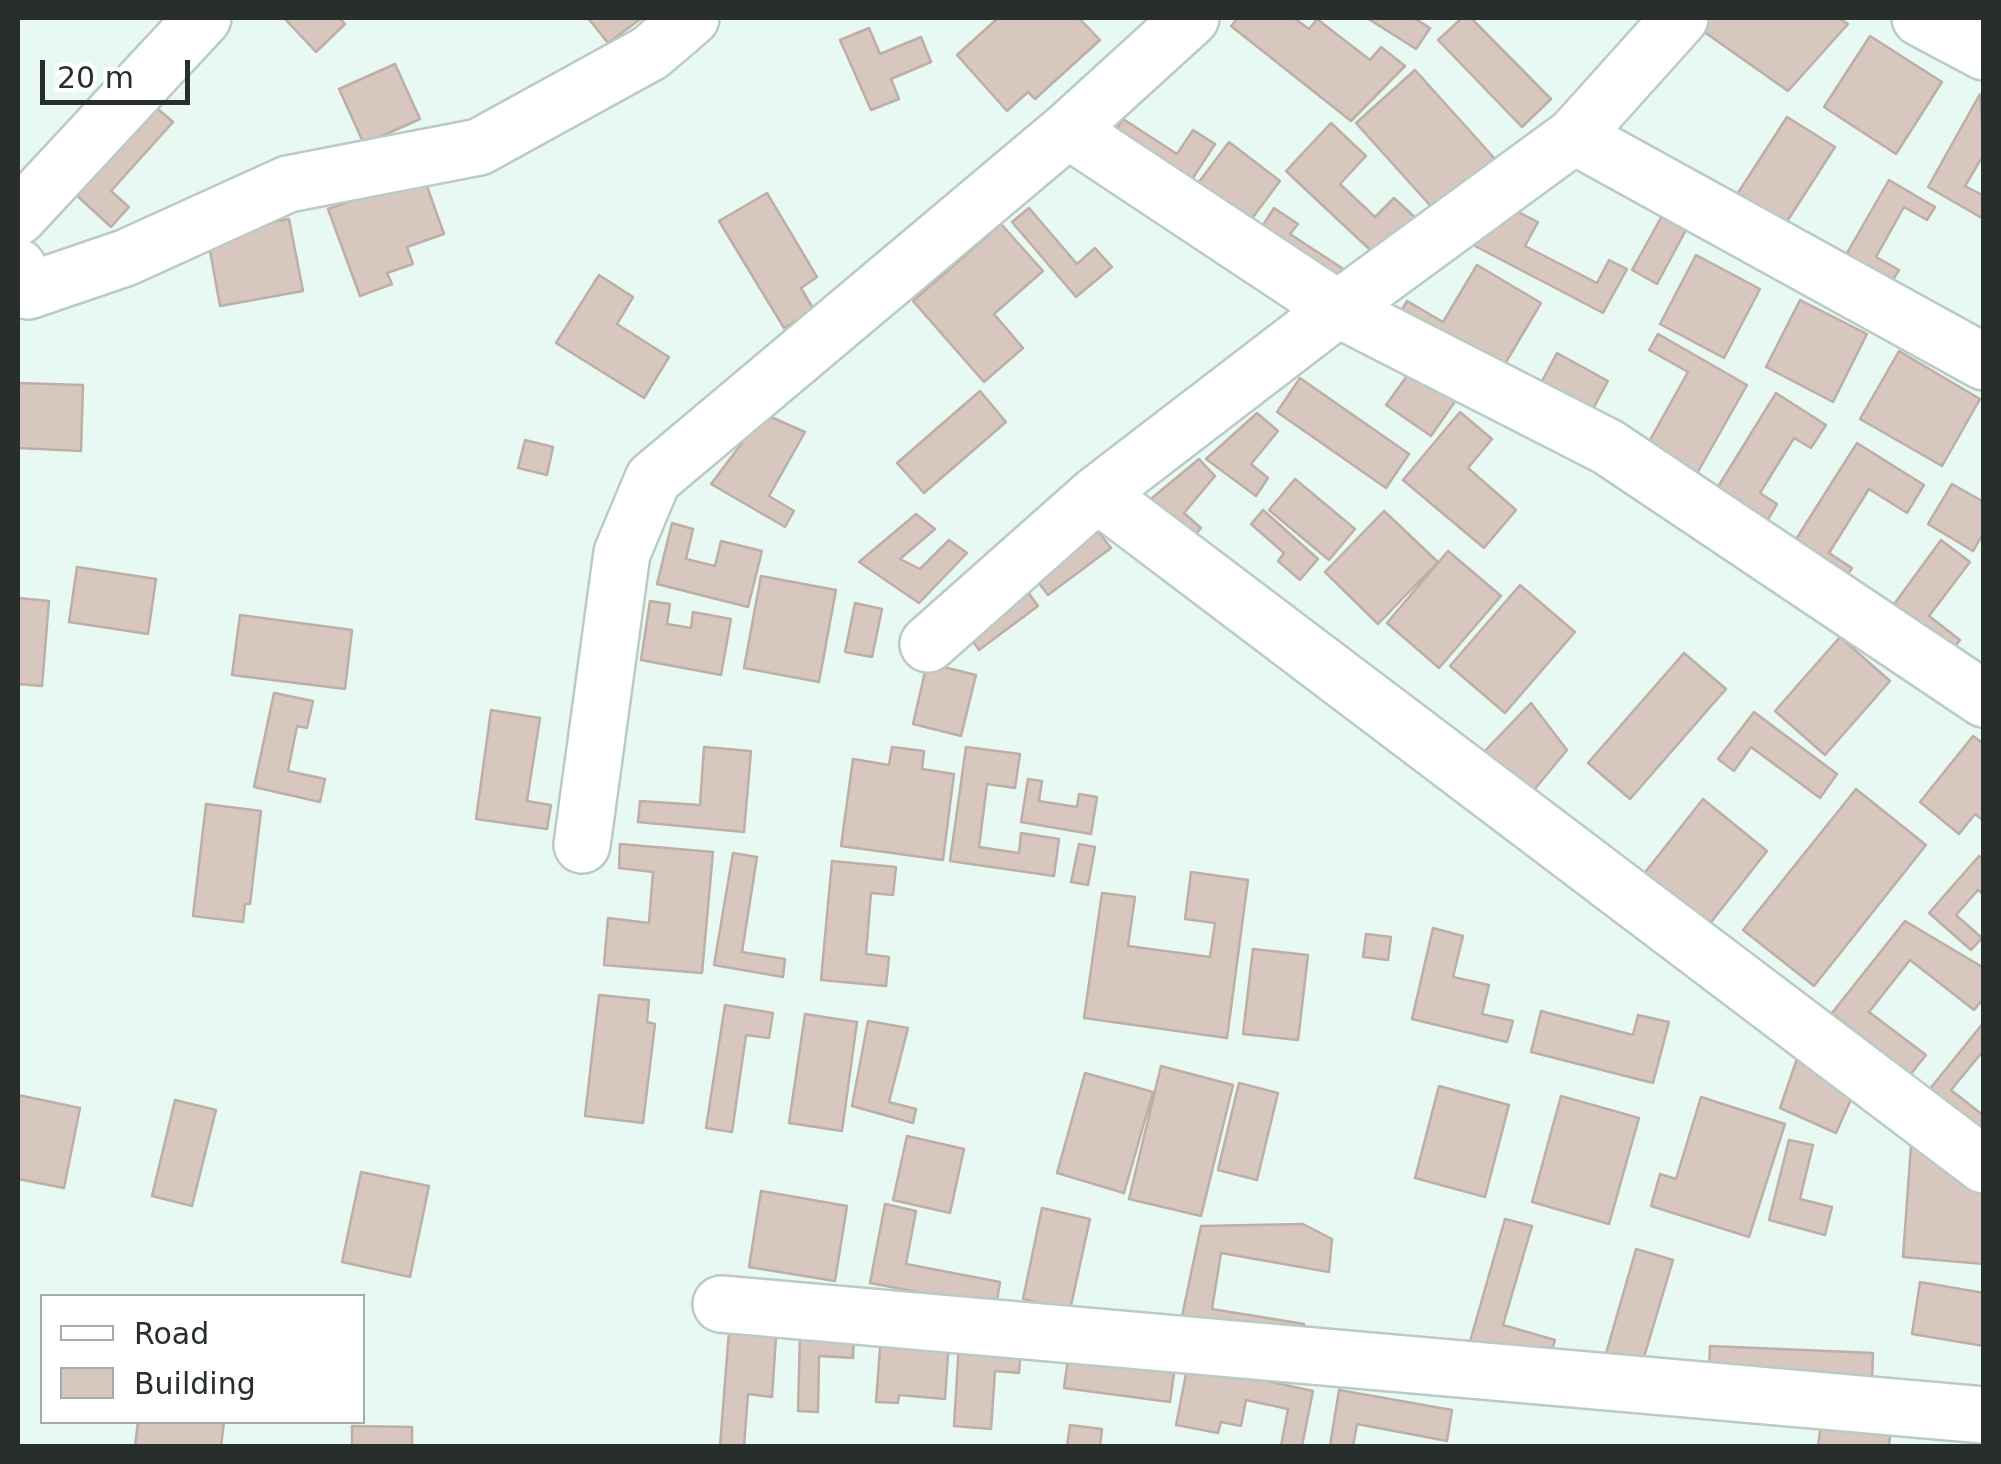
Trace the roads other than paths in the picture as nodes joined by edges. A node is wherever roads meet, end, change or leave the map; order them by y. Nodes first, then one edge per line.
1 (203, 18) edge
2 (690, 18) edge
3 (1191, 18) edge
4 (1680, 18) edge
5 (1920, 18) edge
6 (1984, 52) edge
7 (1068, 130) junction
8 (1574, 136) junction
9 (18, 218) edge
10 (18, 266) edge
11 (1338, 308) junction
12 (1984, 362) edge
13 (1097, 494) junction
14 (928, 644) dead end
15 (1979, 688) edge
16 (582, 846) dead end
17 (1984, 1165) edge
18 (721, 1304) dead end
19 (1984, 1416) edge

1 - 9 street
2 - 10 street
3 - 7 street
4 - 8 street
5 - 6 street
7 - 11 street
7 - 16 street
8 - 11 street
8 - 12 street
11 - 13 street
11 - 15 street
13 - 14 street
13 - 17 street
18 - 19 street

